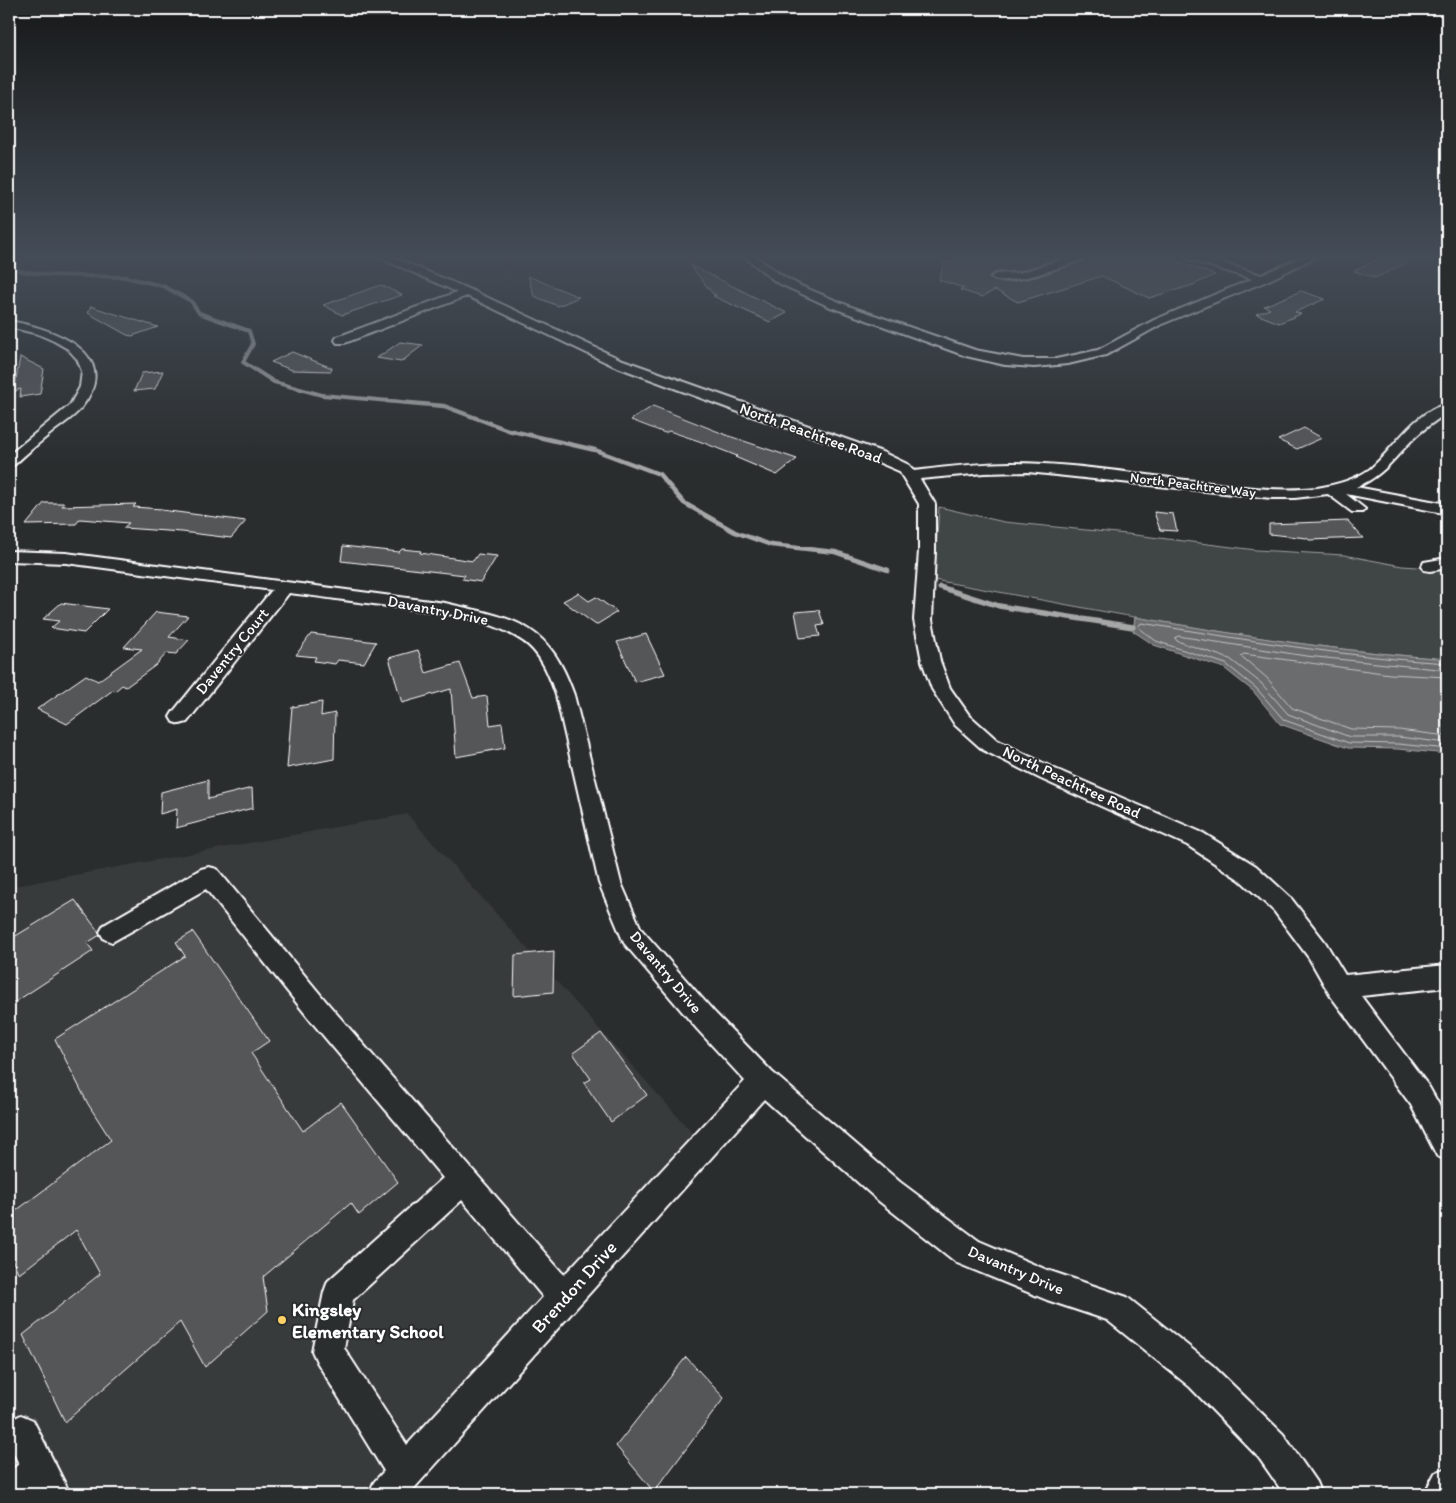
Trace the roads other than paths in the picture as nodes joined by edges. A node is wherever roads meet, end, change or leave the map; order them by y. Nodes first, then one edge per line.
1 (31, 327) edge
2 (375, 327) edge
3 (542, 327) edge
4 (898, 327) edge
5 (1148, 327) edge
6 (341, 340) dead end
7 (1447, 408) edge
8 (9, 462) edge
9 (911, 476) junction
10 (1334, 488) junction
11 (1443, 508) dead end
12 (1357, 509) dead end
13 (9, 556) edge
14 (1447, 563) edge
15 (1430, 566) dead end
16 (284, 586) junction
17 (180, 717) dead end
18 (112, 932) dead end
19 (1447, 976) edge
20 (1339, 987) junction
21 (763, 1081) junction
22 (1447, 1146) edge
23 (463, 1180) junction
24 (564, 1298) junction
25 (21, 1432) dead end
26 (46, 1481) edge
27 (396, 1484) edge
28 (1447, 1485) edge
29 (9, 1493) edge
30 (1304, 1494) edge
31 (1441, 1494) edge

1 - 8 street
2 - 6 street
3 - 9 street, North Peachtree Road
4 - 5 street
7 - 10 street, North Peachtree Way
9 - 10 street, North Peachtree Way
9 - 20 street, North Peachtree Road
10 - 11 street
10 - 12 street
13 - 16 street, Davantry Drive
14 - 15 street
16 - 17 street, Daventry Court
16 - 21 street, Davantry Drive
18 - 23 street
19 - 20 street
20 - 22 street, North Peachtree Road
21 - 24 street, Brendon Drive
21 - 30 street, Davantry Drive
23 - 24 street
23 - 27 street
24 - 27 street, Brendon Drive
25 - 26 street
26 - 29 street
28 - 31 street

